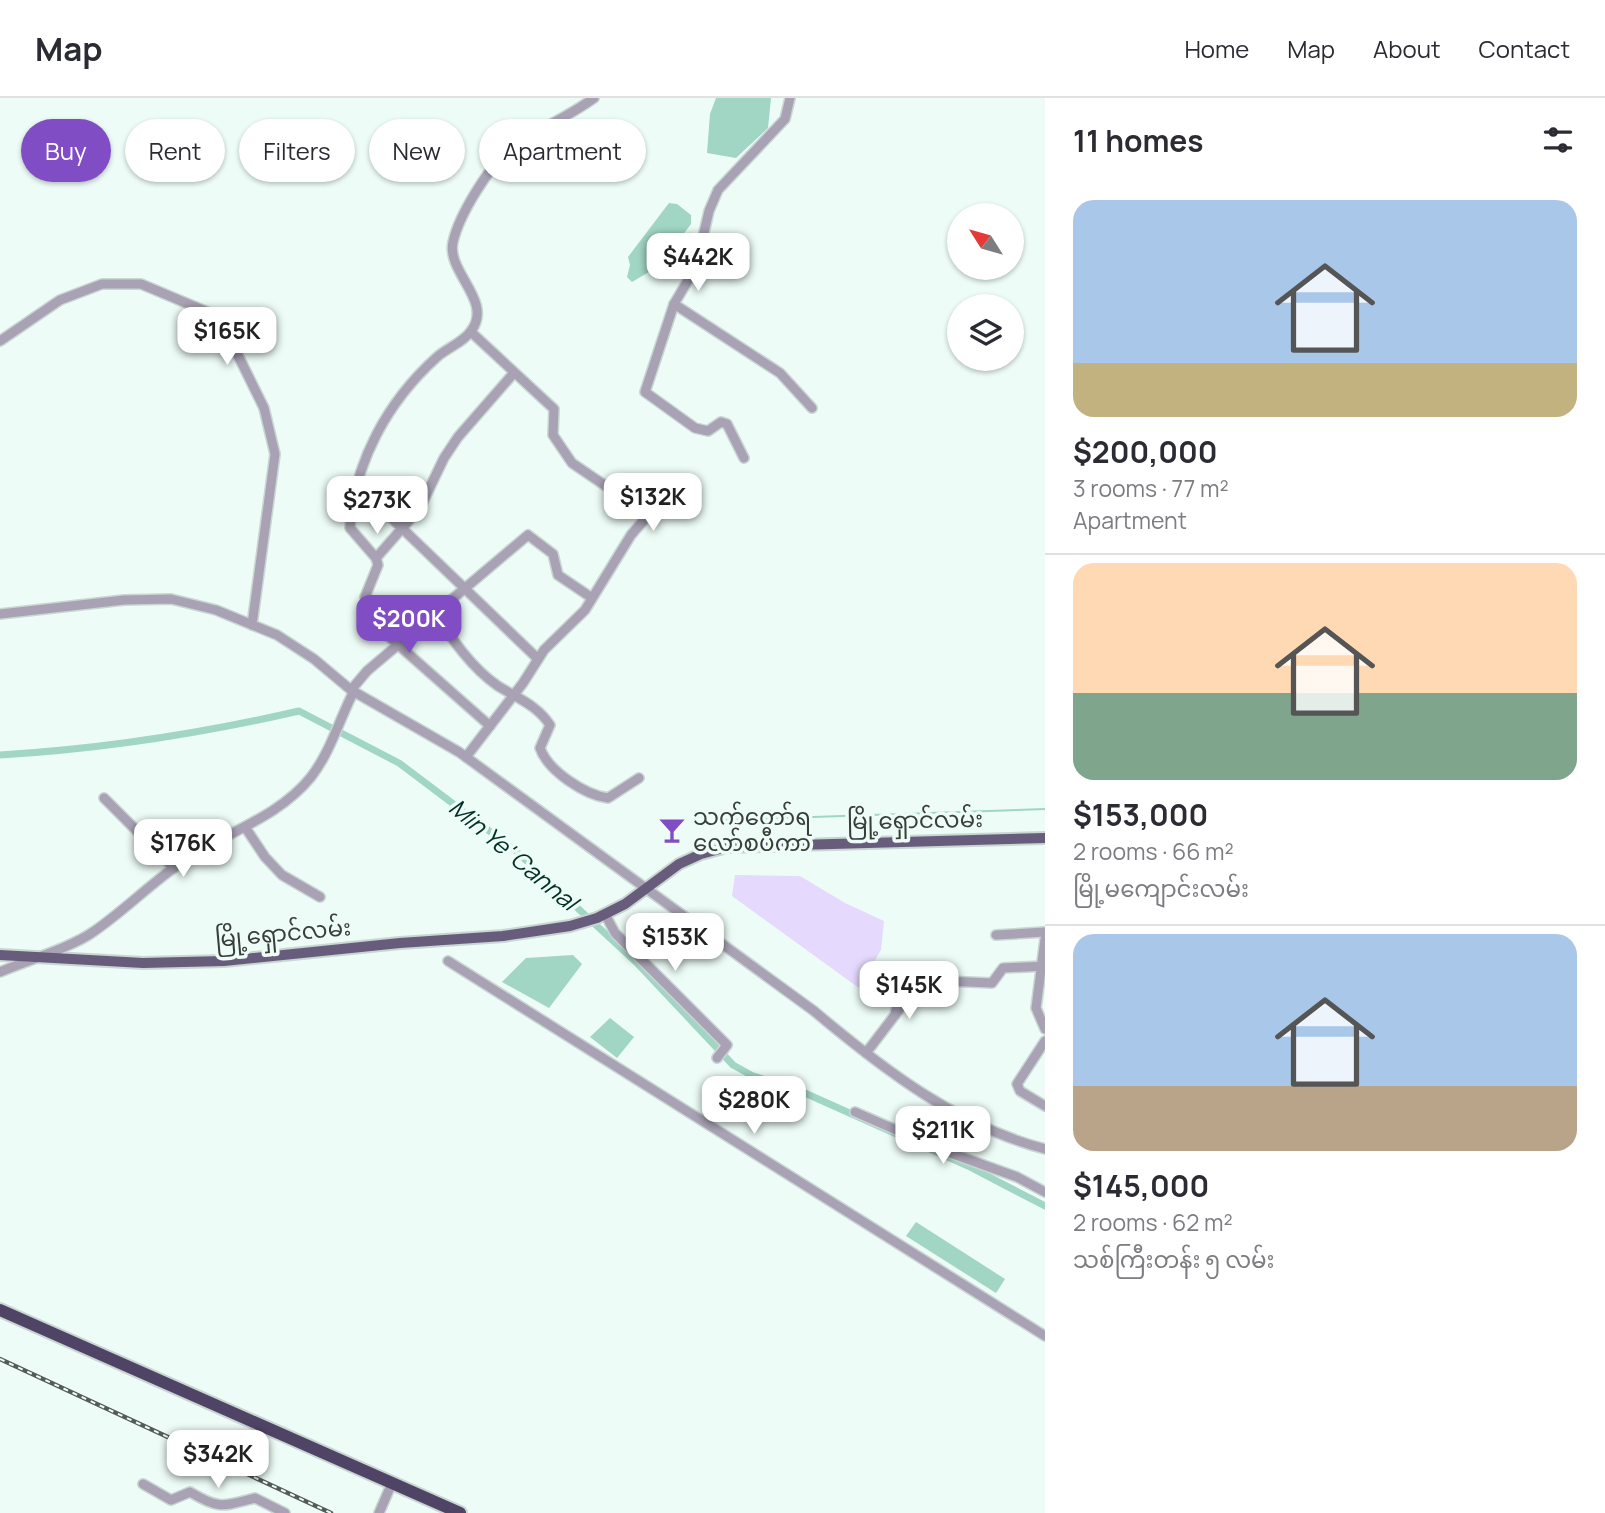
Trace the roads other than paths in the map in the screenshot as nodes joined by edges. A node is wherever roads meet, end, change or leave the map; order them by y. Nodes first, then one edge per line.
1 (594, 98) edge
2 (790, 98) edge
3 (674, 304) junction
4 (471, 332) junction
5 (0, 341) edge
6 (513, 374) junction
7 (811, 408) dead end
8 (744, 458) dead end
9 (393, 488) dead end
10 (404, 529) junction
11 (376, 558) junction
12 (465, 589) junction
13 (592, 598) junction
14 (0, 614) edge
15 (437, 614) junction
16 (252, 625) junction
17 (398, 645) junction
18 (538, 659) junction
19 (353, 691) junction
20 (515, 694) junction
21 (490, 726) junction
22 (466, 757) junction
23 (639, 778) dead end
24 (104, 797) dead end
25 (245, 827) junction
26 (1045, 838) edge
27 (174, 868) junction
28 (647, 890) junction
29 (320, 897) dead end
30 (601, 916) junction
31 (1045, 932) edge
32 (996, 935) dead end
33 (1045, 939) edge
34 (0, 955) edge
35 (34, 958) junction
36 (448, 961) dead end
37 (1043, 966) edge
38 (905, 969) dead end
39 (0, 972) edge
40 (895, 1015) junction
41 (1045, 1029) edge
42 (1045, 1041) edge
43 (866, 1053) junction
44 (717, 1058) dead end
45 (1045, 1106) edge
46 (855, 1112) dead end
47 (1045, 1149) edge
48 (1045, 1192) edge
49 (0, 1310) edge
50 (1045, 1336) edge
51 (392, 1483) junction
52 (143, 1484) dead end
53 (285, 1513) edge
54 (379, 1513) edge
55 (460, 1513) edge

1 - 4 street
2 - 3 street
3 - 7 street
3 - 8 street
4 - 6 street
4 - 11 street
5 - 16 street
6 - 10 street
6 - 13 street
9 - 10 street
10 - 11 street
10 - 12 street
11 - 17 street
12 - 13 street
12 - 15 street
12 - 18 street
13 - 18 street
14 - 16 street
15 - 17 street
15 - 20 street
16 - 19 street
17 - 19 street
17 - 21 street
18 - 20 street
19 - 22 street
19 - 25 street
20 - 21 street
20 - 23 street
21 - 22 street
22 - 28 street
24 - 27 street
25 - 27 street
25 - 29 street
26 - 28 main road, မြို့ရှောင်လမ်း
27 - 35 street
28 - 30 main road, မြို့ရှောင်လမ်း
28 - 43 street
30 - 35 main road, မြို့ရှောင်လမ်း
30 - 44 street
31 - 32 street
33 - 37 street
34 - 35 main road, မြို့ရှောင်လမ်း
35 - 39 street
36 - 50 street
37 - 40 street
37 - 41 street
38 - 40 street
40 - 43 street
42 - 45 street
43 - 47 street
46 - 48 street
49 - 51 highway
51 - 54 street
51 - 55 highway
52 - 53 street

